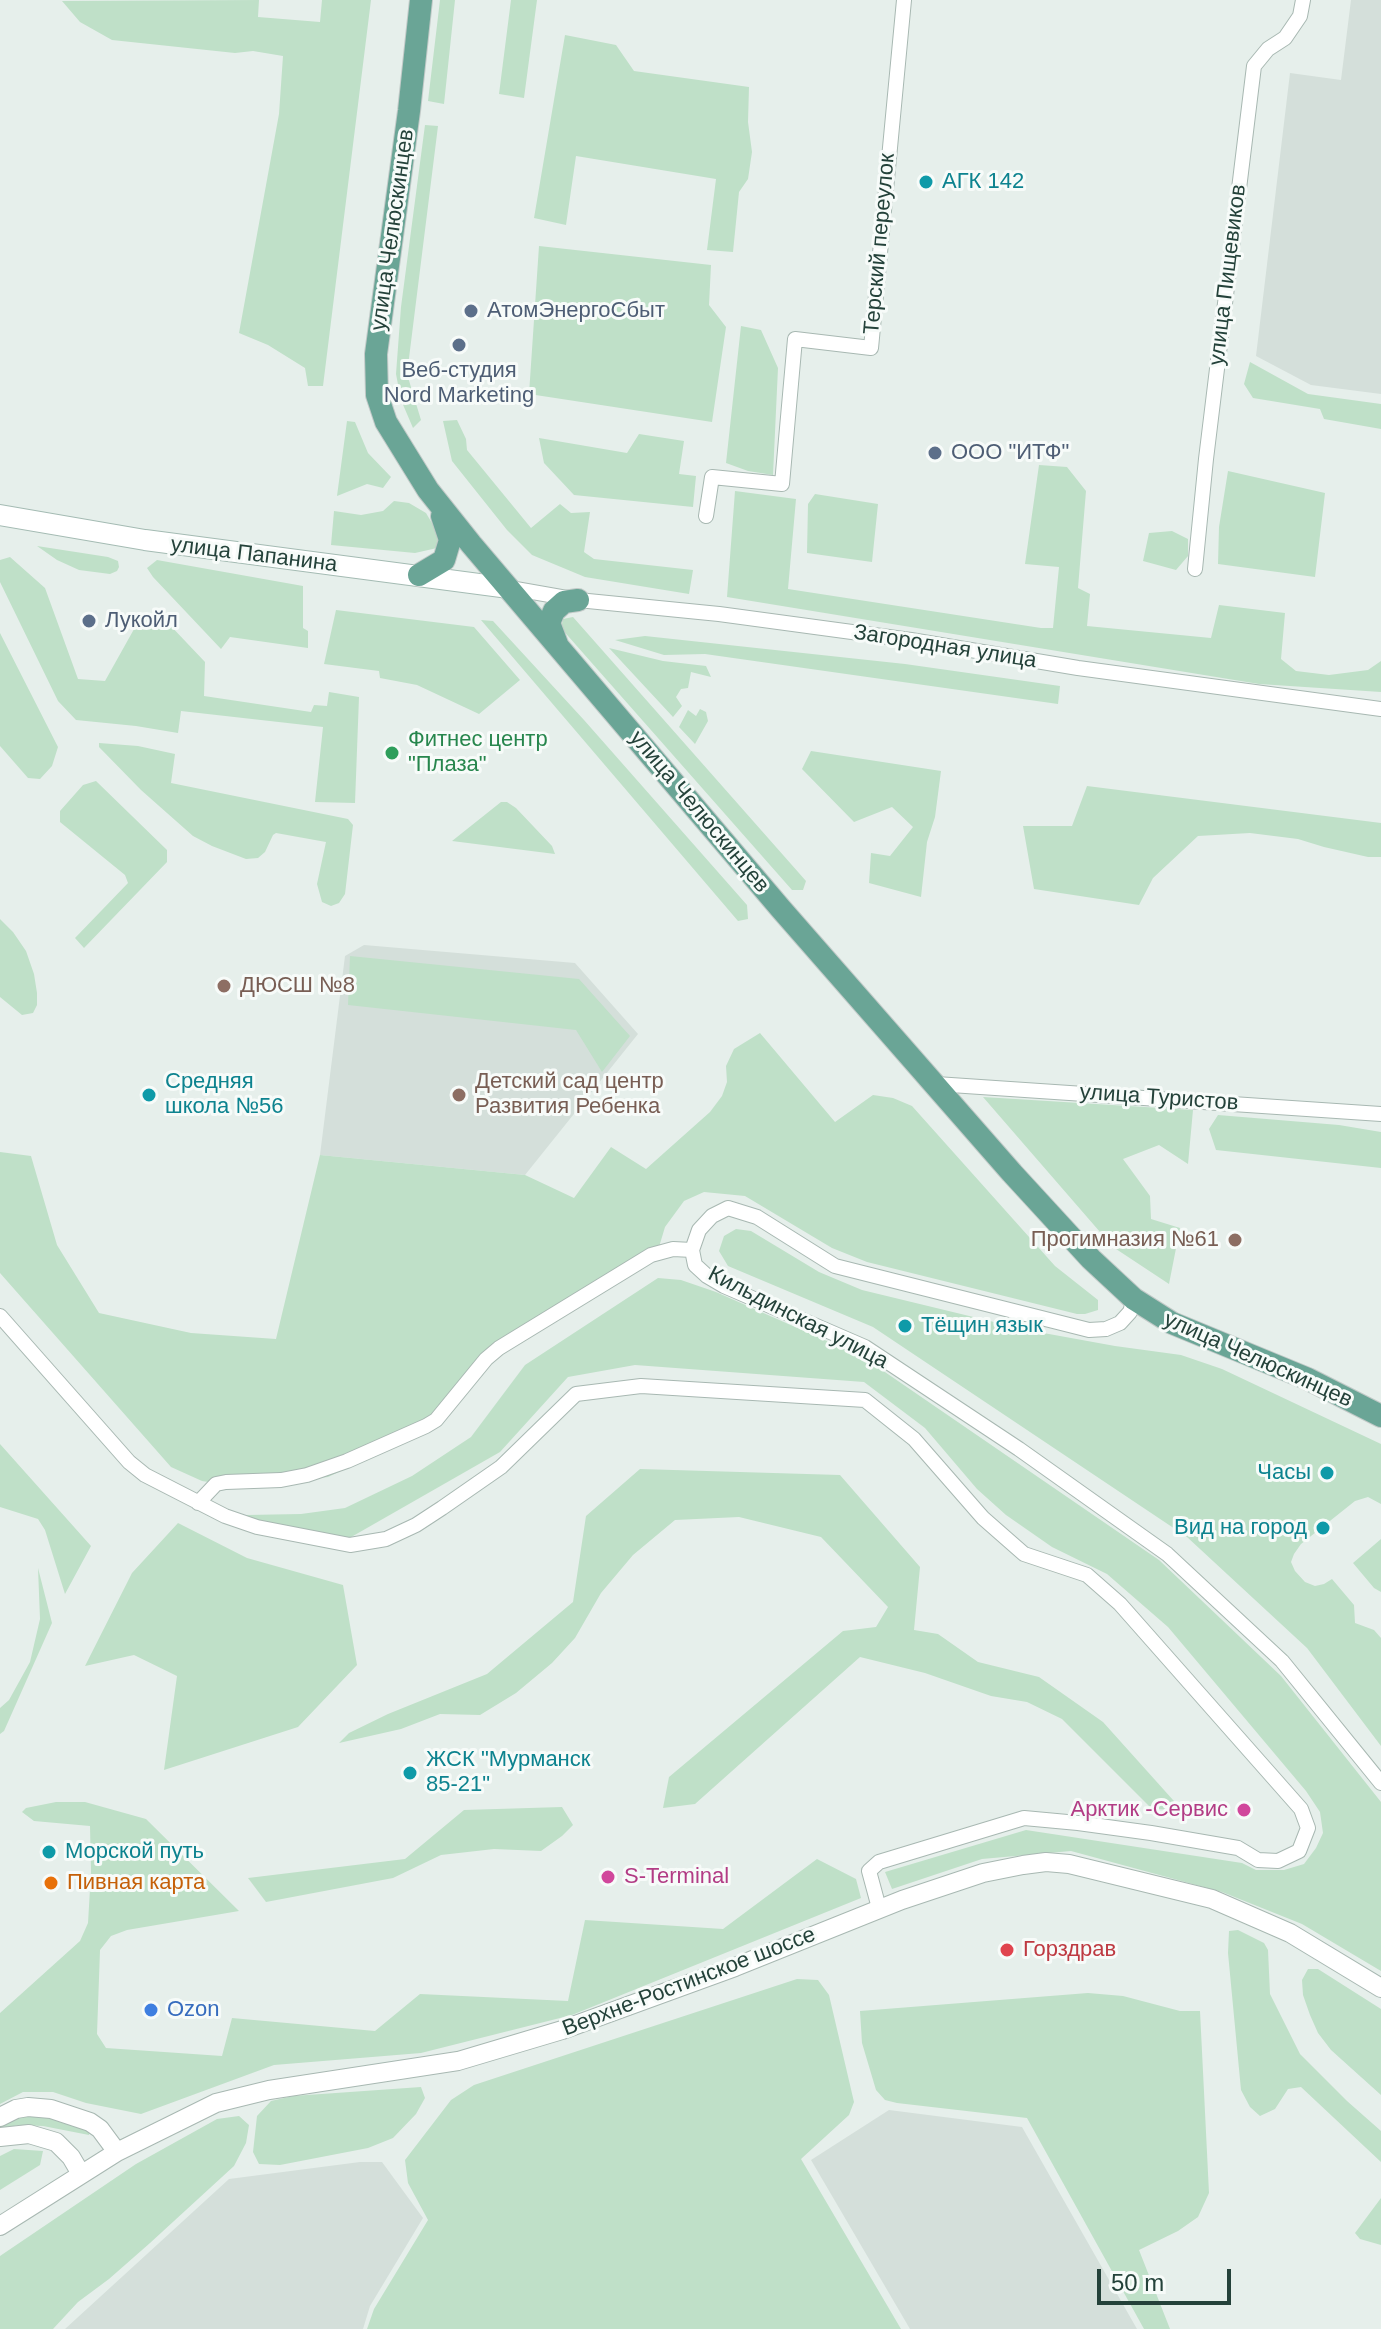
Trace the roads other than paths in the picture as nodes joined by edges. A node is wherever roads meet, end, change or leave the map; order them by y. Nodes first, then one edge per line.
1 (421, 0) edge
2 (904, 0) edge
3 (1303, 0) edge
4 (428, 490) junction
5 (0, 515) edge
6 (706, 516) dead end
7 (1195, 569) dead end
8 (419, 575) junction
9 (509, 588) junction
10 (578, 600) junction
11 (560, 649) junction
12 (1381, 709) edge
13 (936, 1084) junction
14 (1381, 1114) edge
15 (692, 1250) junction
16 (1134, 1299) junction
17 (0, 1316) edge
18 (1381, 1416) edge
19 (198, 1503) junction
20 (1381, 1783) edge
21 (879, 1908) junction
22 (1381, 1988) edge
23 (0, 2117) edge
24 (0, 2137) edge
25 (117, 2152) junction
26 (81, 2174) junction
27 (0, 2226) edge

1 - 4 main road, улица Челюскинцев
2 - 6 street, Терский переулок
3 - 7 street, улица Пищевиков
4 - 8 main road
4 - 9 main road, улица Челюскинцев
5 - 8 main road, улица Папанина
8 - 9 main road, улица Папанина
9 - 10 street, Загородная улица
9 - 11 main road, улица Челюскинцев
10 - 11 main road
10 - 12 street, Загородная улица
11 - 13 main road, улица Челюскинцев
13 - 14 street, улица Туристов
13 - 16 main road, улица Челюскинцев
15 - 16 street
15 - 19 street, Кильдинская улица
15 - 20 street, Кильдинская улица
16 - 18 main road, улица Челюскинцев
17 - 19 street
19 - 21 street
21 - 22 street, Верхне-Ростинское шоссе
21 - 25 street, Верхне-Ростинское шоссе
23 - 25 street
24 - 26 street
25 - 26 street, Верхне-Ростинское шоссе
26 - 27 street, Верхне-Ростинское шоссе

